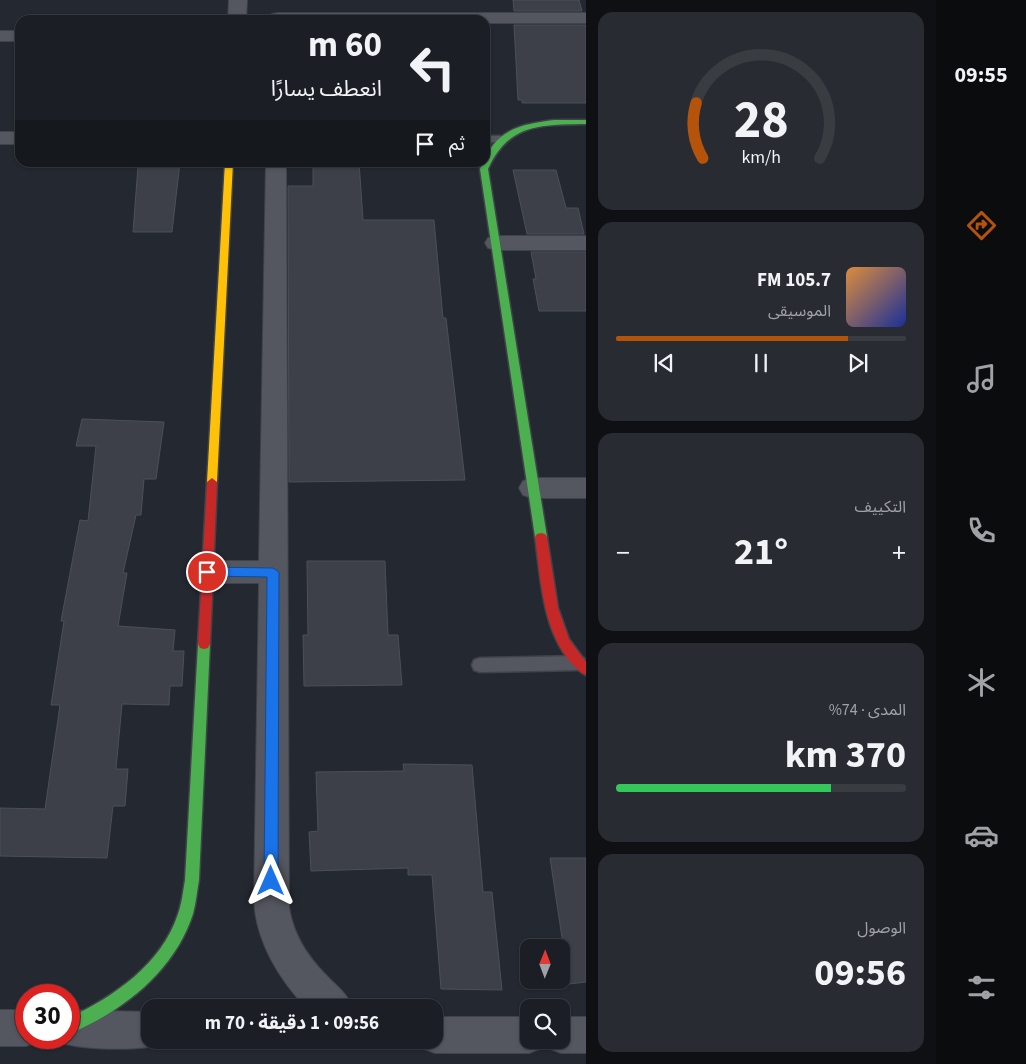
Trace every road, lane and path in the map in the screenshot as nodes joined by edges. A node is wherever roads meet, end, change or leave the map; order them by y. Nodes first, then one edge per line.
1 (238, 0) edge
2 (278, 13) edge
3 (237, 15) edge
4 (401, 15) edge
5 (490, 16) edge
6 (586, 18) edge
7 (0, 36) edge
8 (15, 36) edge
9 (586, 122) edge
10 (0, 138) edge
11 (15, 138) edge
12 (490, 138) edge
13 (502, 139) junction
14 (490, 153) edge
15 (229, 167) edge
16 (276, 167) edge
17 (484, 167) edge
18 (496, 243) junction
19 (586, 243) edge
20 (532, 488) junction
21 (586, 488) edge
22 (207, 572) junction
23 (273, 572) junction
24 (480, 665) dead end
25 (582, 667) edge
26 (324, 999) edge
27 (80, 1022) edge
28 (80, 1027) edge
29 (0, 1028) edge
30 (15, 1028) edge
31 (141, 1030) edge
32 (520, 1034) edge
33 (443, 1035) edge
34 (570, 1035) edge
35 (586, 1035) edge

1 - 3 street
2 - 4 street
5 - 6 street
7 - 8 street
9 - 13 street
10 - 11 street
12 - 13 lane
13 - 14 street
15 - 22 street
16 - 23 street
17 - 18 street
18 - 19 street
18 - 20 street
20 - 21 street
20 - 25 street
22 - 23 street
22 - 27 street
23 - 26 street
24 - 25 lane
28 - 31 street
29 - 30 street
32 - 33 street
34 - 35 street

